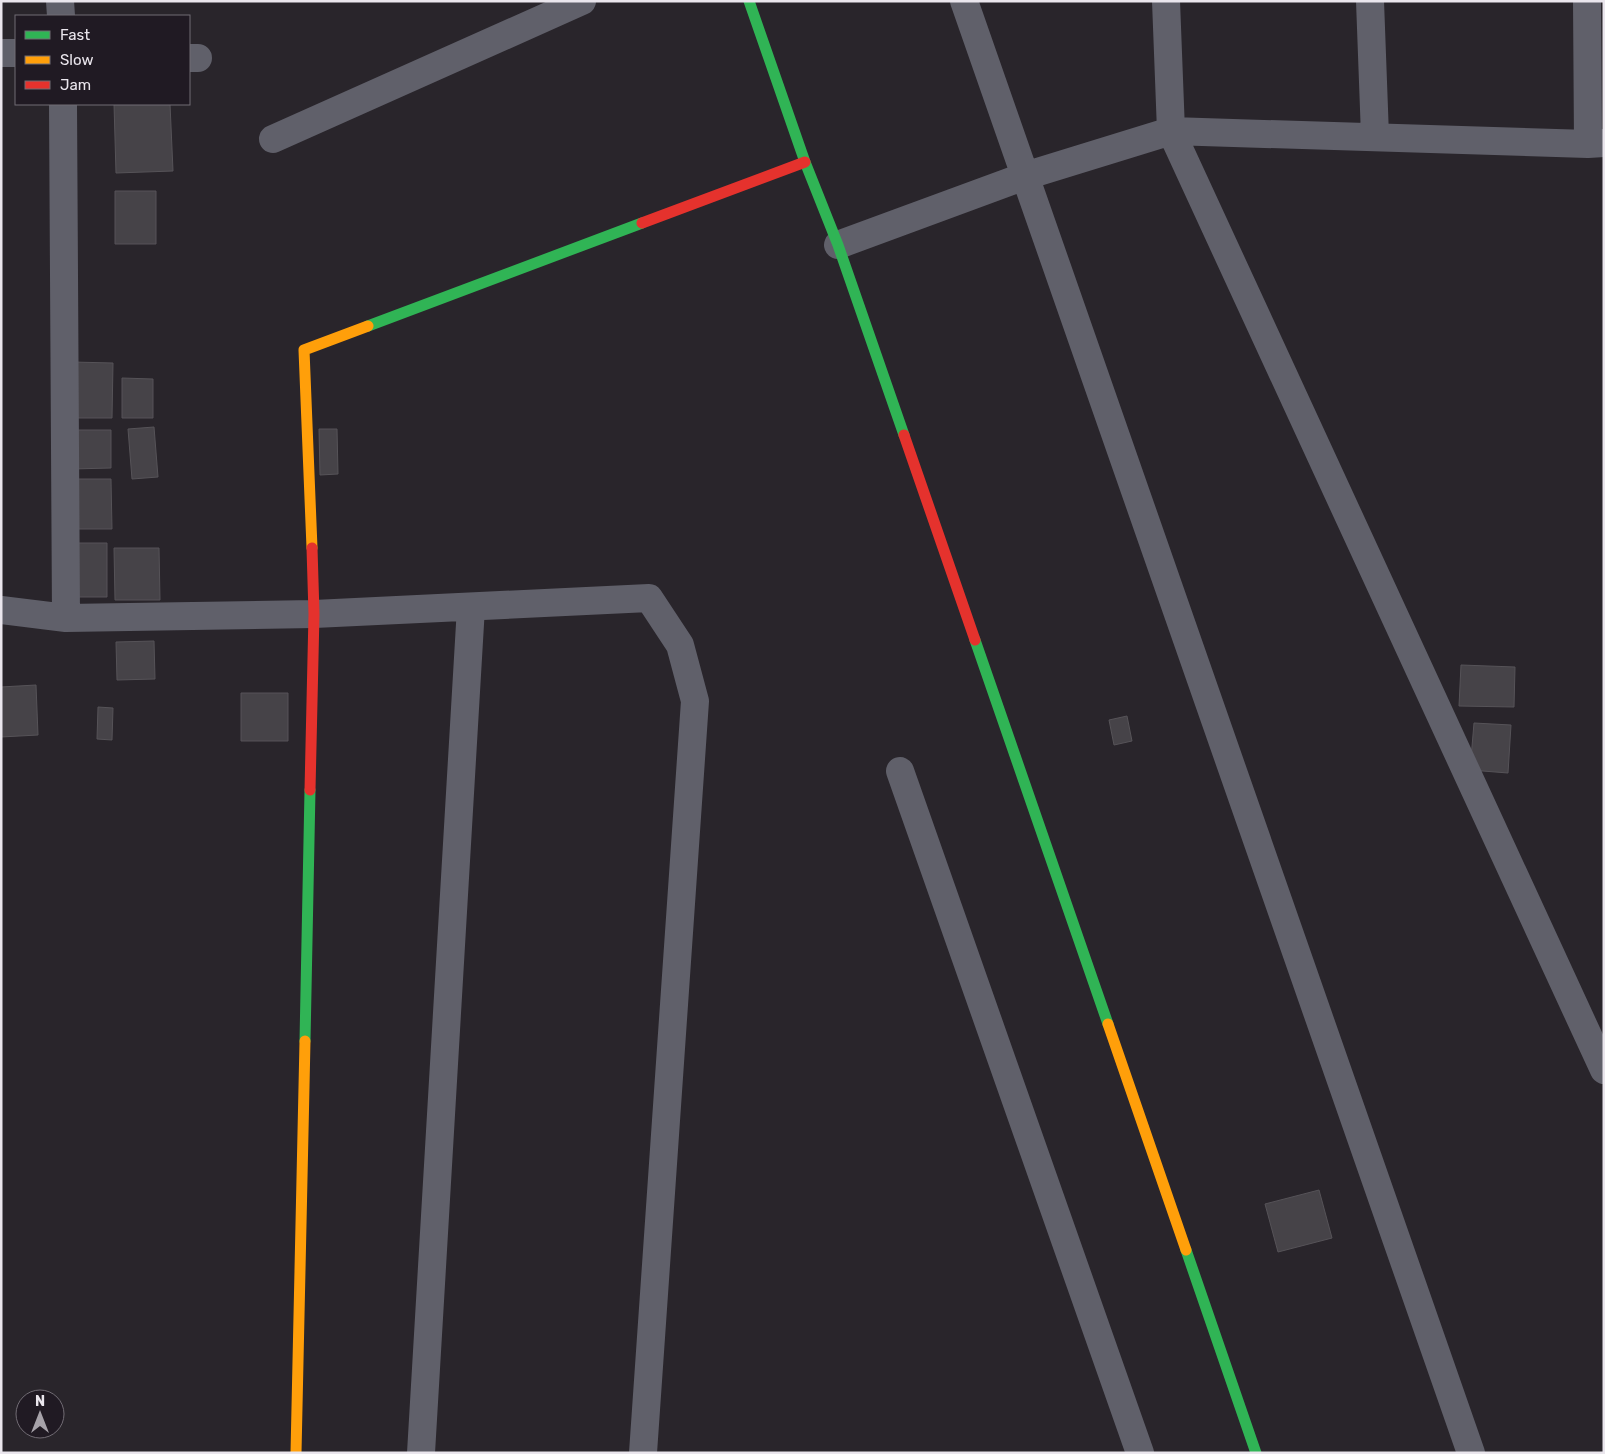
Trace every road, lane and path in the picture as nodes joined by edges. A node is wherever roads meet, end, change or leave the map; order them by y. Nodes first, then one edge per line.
1 (60, 1) edge
2 (582, 1) edge
3 (749, 1) edge
4 (964, 1) edge
5 (1166, 1) edge
6 (1370, 1) edge
7 (1587, 1) edge
8 (61, 15) edge
9 (1, 53) edge
10 (15, 53) edge
11 (62, 105) edge
12 (1171, 131) junction
13 (1375, 136) junction
14 (272, 139) dead end
15 (1596, 144) edge
16 (806, 162) junction
17 (1025, 176) junction
18 (838, 245) junction
19 (471, 607) junction
20 (1, 610) edge
21 (314, 614) junction
22 (66, 618) junction
23 (900, 771) dead end
24 (1604, 1070) edge
25 (296, 1453) edge
26 (421, 1453) edge
27 (643, 1453) edge
28 (1140, 1453) edge
29 (1256, 1453) edge
30 (1471, 1453) edge

1 - 8 street
2 - 14 street
3 - 16 street
4 - 17 street
5 - 12 street
6 - 13 street
7 - 15 street
9 - 10 street
11 - 22 street
12 - 13 street
12 - 17 street
12 - 24 street
13 - 15 street
16 - 18 street
16 - 21 street
17 - 18 street
17 - 30 street
18 - 29 street
19 - 21 street
19 - 26 street
19 - 27 street
20 - 22 street
21 - 22 street
21 - 25 street
23 - 28 street

